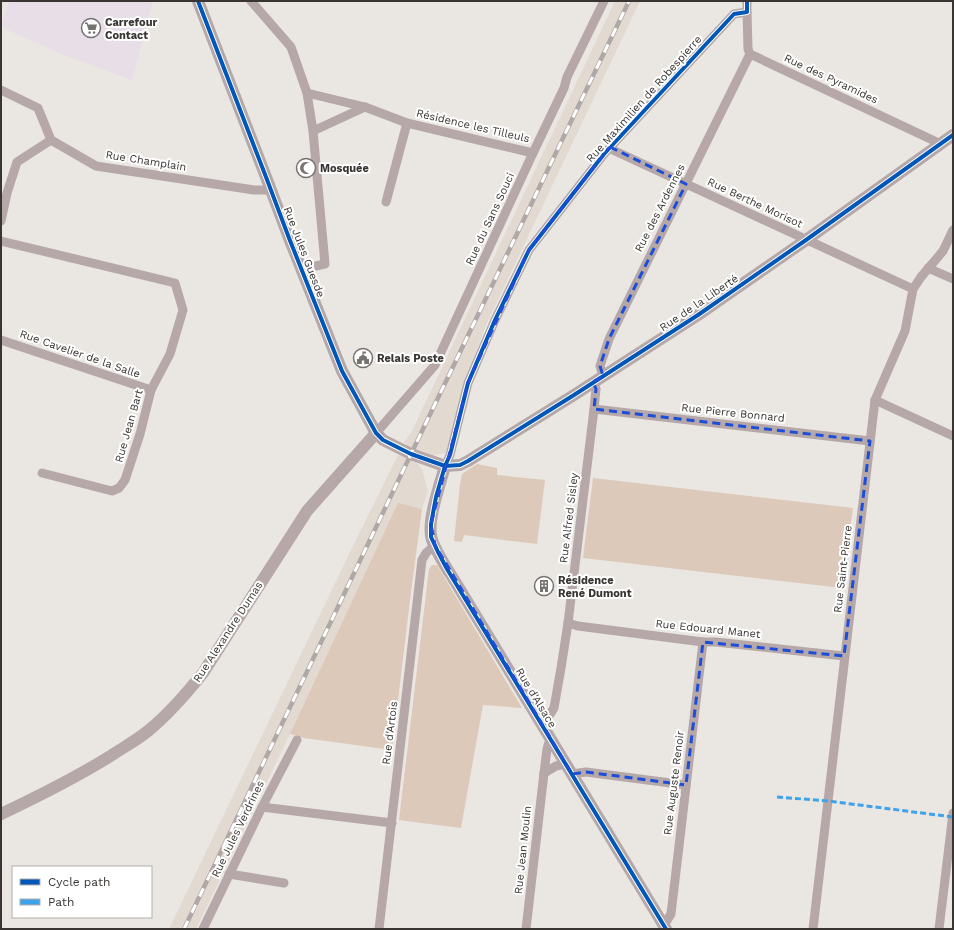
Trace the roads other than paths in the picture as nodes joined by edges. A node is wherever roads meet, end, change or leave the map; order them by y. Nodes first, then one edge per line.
1 (198, 1) edge
2 (251, 1) edge
3 (604, 1) edge
4 (747, 1) edge
5 (746, 12) junction
6 (750, 54) junction
7 (1, 90) edge
8 (307, 93) junction
9 (365, 107) junction
10 (407, 123) junction
11 (313, 131) junction
12 (953, 136) edge
13 (51, 140) junction
14 (941, 144) junction
15 (610, 148) junction
16 (533, 153) junction
17 (686, 184) junction
18 (271, 190) junction
19 (386, 202) dead end
20 (1, 221) edge
21 (953, 230) edge
22 (806, 240) junction
23 (1, 242) edge
24 (928, 268) junction
25 (302, 269) junction
26 (953, 279) edge
27 (913, 289) junction
28 (1, 340) edge
29 (604, 376) junction
30 (593, 382) junction
31 (151, 390) junction
32 (875, 400) junction
33 (594, 409) junction
34 (376, 433) junction
35 (953, 436) edge
36 (870, 440) junction
37 (445, 466) junction
38 (42, 472) dead end
39 (435, 545) junction
40 (568, 623) junction
41 (703, 642) junction
42 (844, 656) junction
43 (542, 725) junction
44 (550, 739) junction
45 (297, 740) dead end
46 (566, 764) junction
47 (544, 773) junction
48 (572, 774) junction
49 (686, 785) junction
50 (262, 807) junction
51 (953, 813) edge
52 (1, 814) edge
53 (392, 823) junction
54 (950, 864) edge
55 (229, 874) junction
56 (284, 883) dead end
57 (665, 927) edge
58 (202, 929) edge
59 (379, 929) edge
60 (526, 929) edge
61 (813, 929) edge
62 (939, 929) edge

1 - 18 street, Rue Jules Guesde
2 - 8 street
3 - 16 street, Rue du Sans Souci
4 - 5 street
5 - 6 street
5 - 15 street, Rue Maximilien de Robespierre
6 - 14 street, Rue des Pyramides
6 - 17 street, Rue des Ardennes
7 - 13 street
8 - 9 street, Résidence les Tilleuls
8 - 11 street
9 - 10 street, Résidence les Tilleuls
9 - 11 street
10 - 16 street, Résidence les Tilleuls
10 - 19 street, Résidence les Tilleuls
11 - 25 street
12 - 14 street, Rue de la Liberté
13 - 18 street, Rue Champlain
13 - 20 street
14 - 22 street, Rue de la Liberté
15 - 17 street, Rue Berthe Morisot
15 - 37 street, Rue Maximilien de Robespierre
16 - 34 street, Rue du Sans Souci
17 - 22 street, Rue Berthe Morisot
17 - 29 street, Rue des Ardennes
18 - 25 street, Rue Jules Guesde
21 - 24 street, Rue Saint-Pierre
22 - 27 street, Rue Berthe Morisot
22 - 29 street, Rue de la Liberté
23 - 31 street, Rue Jean Bart
24 - 26 street
24 - 27 street, Rue Saint-Pierre
25 - 34 street, Rue Jules Guesde
27 - 32 street, Rue Saint-Pierre
28 - 31 street, Rue Cavelier de la Salle
29 - 30 street, Rue de la Liberté
30 - 33 street, Rue Alfred Sisley
30 - 37 street, Rue de la Liberté
31 - 38 street, Rue Jean Bart
32 - 35 street
32 - 36 street, Rue Saint-Pierre
33 - 36 street, Rue Pierre Bonnard
33 - 40 street, Rue Alfred Sisley
34 - 37 street, Rue Jules Guesde
34 - 52 street, Rue Alexandre Dumas
36 - 42 street, Rue Saint-Pierre
37 - 39 street, Rue d'Alsace
39 - 43 street, Rue d'Alsace
39 - 53 street, Rue d'Artois
40 - 41 street, Rue Edouard Manet
40 - 43 street, Rue Alfred Sisley
41 - 42 street, Rue Edouard Manet
41 - 49 street, Rue Auguste Renoir
42 - 61 street, Rue Saint-Pierre
43 - 44 street, Rue d'Alsace
44 - 46 street, Rue d'Alsace
44 - 47 street, Rue Jean Moulin
45 - 50 street, Rue Jules Verdrines
46 - 47 street
46 - 48 street, Rue d'Alsace
47 - 60 street, Rue Jean Moulin
48 - 49 street
48 - 57 street, Rue d'Alsace
49 - 57 street, Rue Auguste Renoir
50 - 53 street
50 - 55 street, Rue Jules Verdrines
51 - 54 street
53 - 59 street, Rue d'Artois
54 - 62 street
55 - 56 street
55 - 58 street, Rue Jules Verdrines

